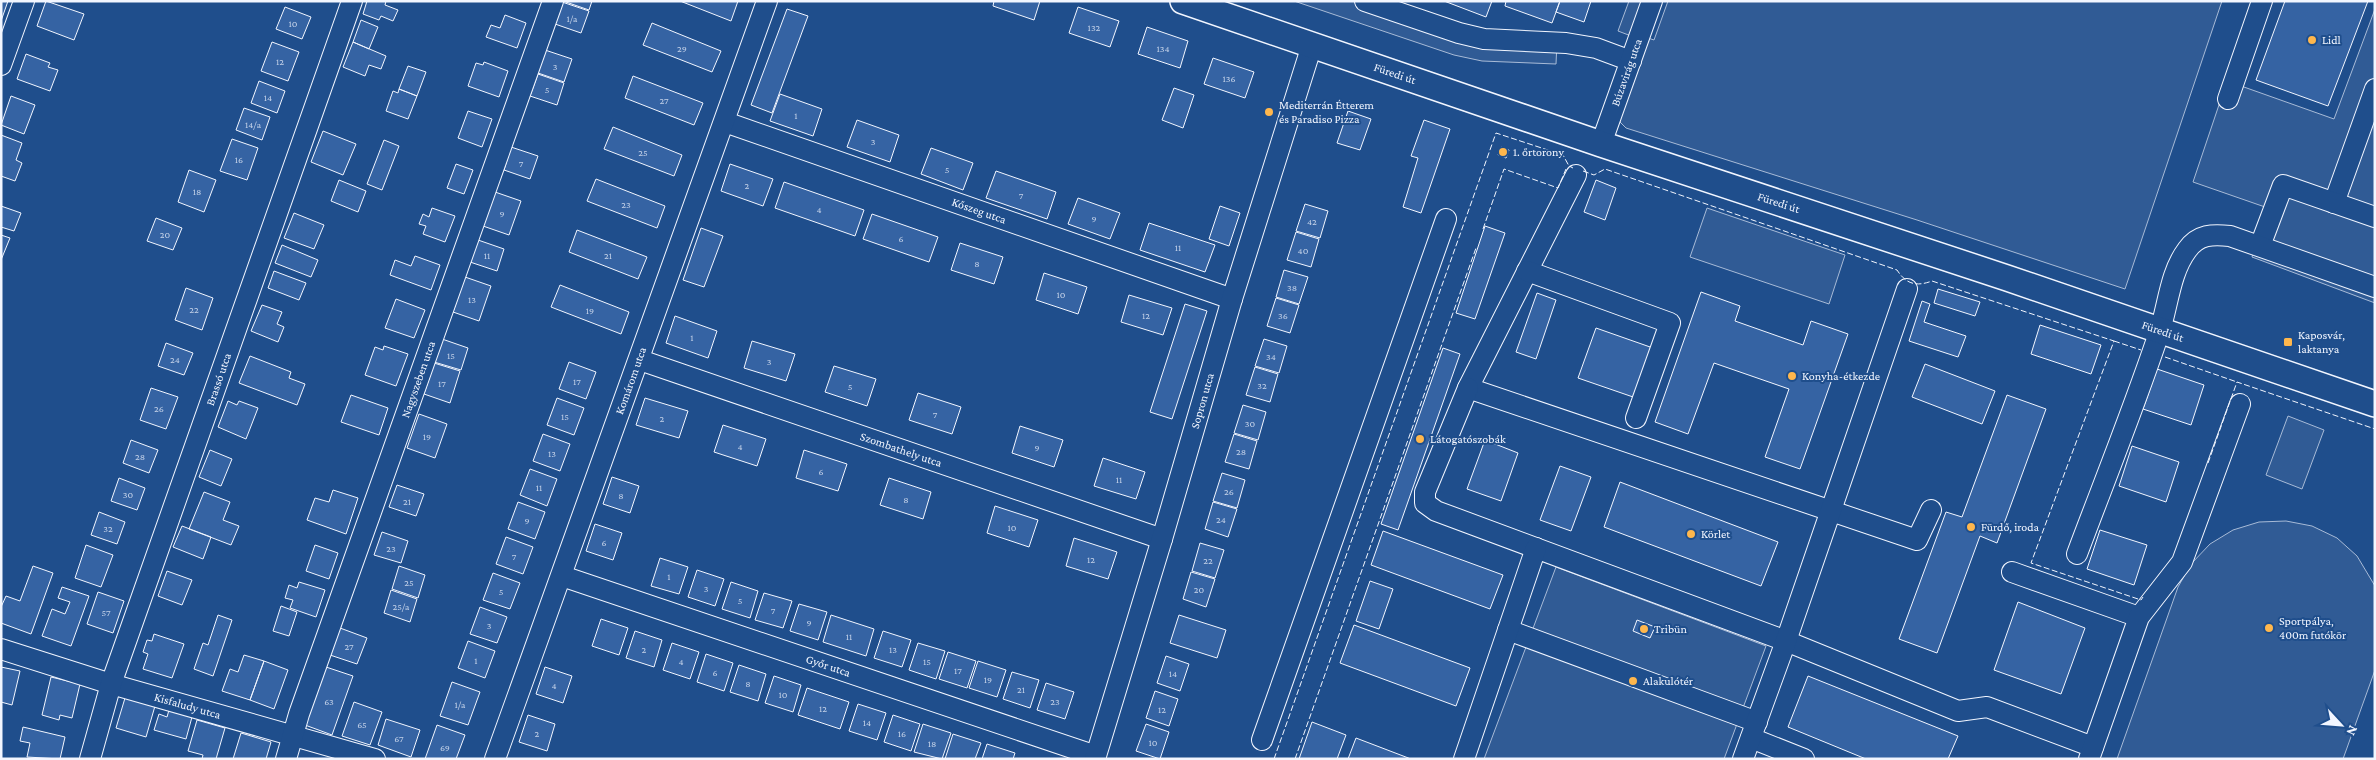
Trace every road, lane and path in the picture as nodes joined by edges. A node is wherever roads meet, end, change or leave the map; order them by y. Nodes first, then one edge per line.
1 (24, 1) edge
2 (352, 1) edge
3 (553, 1) edge
4 (767, 1) edge
5 (775, 1) edge
6 (1183, 1) edge
7 (1365, 1) edge
8 (1652, 1) edge
9 (2262, 1) edge
10 (1312, 45) junction
11 (1631, 61) junction
12 (1, 66) edge
13 (2375, 89) edge
14 (2228, 99) dead end
15 (735, 104) junction
16 (1601, 144) junction
17 (1576, 175) dead end
18 (2334, 203) junction
19 (2375, 217) edge
20 (1446, 219) dead end
21 (2260, 246) junction
22 (1527, 271) junction
23 (2375, 287) edge
24 (1906, 289) dead end
25 (1232, 299) junction
26 (2161, 330) junction
27 (640, 360) junction
28 (1468, 388) junction
29 (2240, 404) dead end
30 (2375, 404) edge
31 (1636, 418) dead end
32 (1830, 510) junction
33 (1931, 510) dead end
34 (1162, 539) junction
35 (1536, 548) junction
36 (2077, 554) dead end
37 (2012, 572) dead end
38 (562, 576) junction
39 (2139, 617) junction
40 (1508, 630) junction
41 (1786, 641) junction
42 (1, 649) edge
43 (111, 684) junction
44 (1754, 730) junction
45 (292, 736) junction
46 (1262, 740) dead end
47 (2091, 753) edge
48 (1095, 757) edge
49 (90, 759) edge
50 (286, 759) edge
51 (375, 759) edge
52 (495, 759) edge
53 (1464, 759) edge
54 (1743, 759) edge
55 (1804, 759) edge

1 - 12 street
2 - 43 street, Brassó utca
3 - 45 street, Nagyszeben utca
4 - 15 street, Komárom utca
5 - 15 street
6 - 10 main road, Füredi út
7 - 11 street
8 - 11 street, Búzavirág utca
9 - 14 street
10 - 16 main road, Füredi út
10 - 25 street, Sopron utca
11 - 16 street, Búzavirág utca
13 - 18 street
15 - 25 street, Kőszeg utca
15 - 27 street, Komárom utca
16 - 26 main road, Füredi út
17 - 22 street
18 - 19 street
18 - 21 street
20 - 46 street
21 - 23 street
21 - 26 street
22 - 28 street
22 - 31 street
24 - 32 street
25 - 34 street, Sopron utca
26 - 30 main road, Füredi út
26 - 36 street
27 - 34 street, Szombathely utca
27 - 38 street, Komárom utca
28 - 32 street
28 - 35 street
29 - 39 street
32 - 33 street
32 - 41 street
34 - 48 street, Sopron utca
35 - 40 street
35 - 41 street
37 - 39 street
38 - 48 street, Győr utca
38 - 52 street, Komárom utca
39 - 47 street
40 - 44 street
40 - 53 street
41 - 44 street
41 - 47 street
42 - 43 street, Kisfaludy utca
43 - 45 street, Kisfaludy utca
43 - 49 street, Brassó utca
44 - 54 street
44 - 55 street
45 - 50 street, Nagyszeben utca
45 - 51 street, Kisfaludy utca

